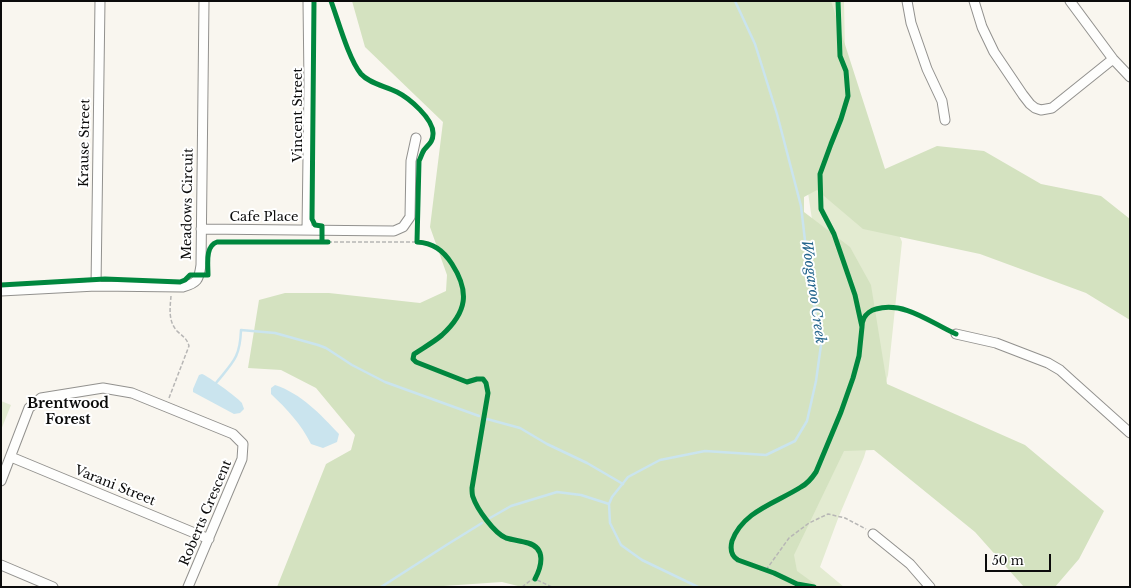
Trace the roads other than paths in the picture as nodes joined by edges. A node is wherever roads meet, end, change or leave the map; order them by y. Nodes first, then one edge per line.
1 (100, 1) edge
2 (204, 1) edge
3 (308, 1) edge
4 (907, 1) edge
5 (974, 1) edge
6 (1070, 1) edge
7 (1113, 59) junction
8 (1130, 77) edge
9 (945, 120) dead end
10 (416, 138) dead end
11 (201, 229) junction
12 (307, 230) junction
13 (96, 286) junction
14 (1, 291) edge
15 (956, 334) dead end
16 (1130, 433) edge
17 (11, 457) junction
18 (1, 481) edge
19 (872, 534) road end
20 (209, 538) junction
21 (1, 565) edge
22 (53, 587) edge
23 (188, 587) edge
24 (930, 587) edge

1 - 13 street, Krause Street
2 - 11 street, Meadows Circuit
3 - 12 street, Vincent Street
4 - 9 street
5 - 7 street
6 - 7 street
7 - 8 street
10 - 12 street, Cafe Place
11 - 12 street, Cafe Place
11 - 13 street, Meadows Circuit
13 - 14 street, Meadows Circuit
15 - 16 street
17 - 18 street, Roberts Crescent
17 - 20 street, Varani Street
17 - 20 street, Roberts Crescent
19 - 24 street
20 - 23 street, Roberts Crescent
21 - 22 street

